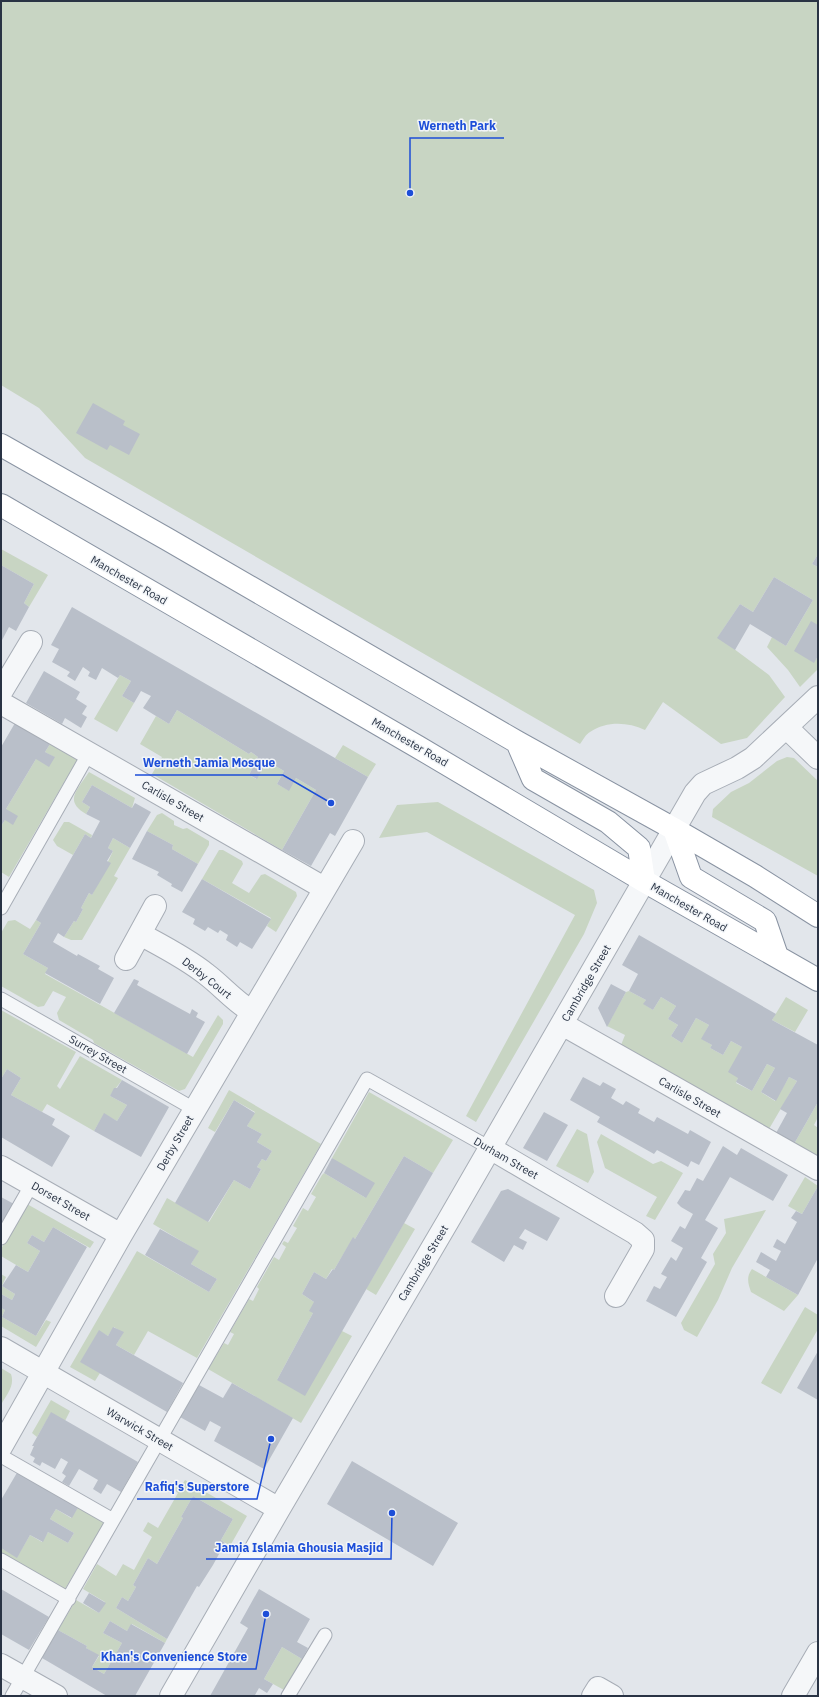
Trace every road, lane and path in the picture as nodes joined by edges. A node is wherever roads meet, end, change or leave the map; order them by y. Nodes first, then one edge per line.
1 (1, 445) edge
2 (1, 505) edge
3 (31, 642) dead end
4 (1, 692) edge
5 (818, 697) edge
6 (1, 702) edge
7 (787, 728) junction
8 (517, 742) junction
9 (88, 753) junction
10 (818, 758) edge
11 (674, 829) junction
12 (353, 841) dead end
13 (644, 881) junction
14 (324, 888) junction
15 (155, 906) dead end
16 (1, 908) edge
17 (818, 916) edge
18 (140, 934) junction
19 (777, 956) junction
20 (126, 959) dead end
21 (818, 980) edge
22 (1, 999) edge
23 (251, 1011) junction
24 (562, 1024) junction
25 (194, 1109) junction
26 (490, 1148) junction
27 (1, 1167) edge
28 (818, 1170) edge
29 (32, 1184) junction
30 (121, 1235) junction
31 (1, 1238) edge
32 (616, 1296) dead end
33 (1, 1348) edge
34 (43, 1372) junction
35 (160, 1440) junction
36 (1, 1447) edge
37 (1, 1456) edge
38 (279, 1509) junction
39 (113, 1520) junction
40 (1, 1560) edge
41 (69, 1599) junction
42 (325, 1635) dead end
43 (818, 1653) edge
44 (1, 1664) edge
45 (23, 1677) junction
46 (12, 1696) edge
47 (56, 1696) edge
48 (171, 1696) edge
49 (288, 1696) edge
50 (793, 1696) edge

1 - 8 highway
2 - 13 highway, Manchester Road
3 - 4 street
5 - 7 street, Cambridge Street
6 - 9 street, Carlisle Street
7 - 10 street
7 - 11 street, Cambridge Street
8 - 11 highway
8 - 13 highway
9 - 14 street, Carlisle Street
9 - 16 lane
11 - 13 street, Cambridge Street
11 - 17 highway
11 - 19 highway
12 - 14 street, Derby Street
13 - 19 highway, Manchester Road
13 - 24 street, Cambridge Street
14 - 23 street, Derby Street
15 - 18 street
18 - 20 street
18 - 23 street, Derby Court
19 - 21 highway, Manchester Road
22 - 25 lane, Surrey Street
23 - 25 street, Derby Street
24 - 26 street, Cambridge Street
24 - 28 street, Carlisle Street
25 - 30 street, Derby Street
26 - 32 street, Durham Street
26 - 35 lane, Durham Street
26 - 38 street, Cambridge Street
27 - 29 street, Dorset Street
29 - 30 street, Dorset Street
29 - 31 lane
30 - 34 street, Derby Street
33 - 34 street, Warwick Street
34 - 35 street, Warwick Street
34 - 36 street, Derby Street
35 - 38 street, Warwick Street
35 - 39 lane
37 - 39 lane
38 - 48 street, Cambridge Street
39 - 41 lane
40 - 41 lane
41 - 45 lane
42 - 49 lane
43 - 50 street
44 - 45 street
45 - 46 lane
45 - 47 street

